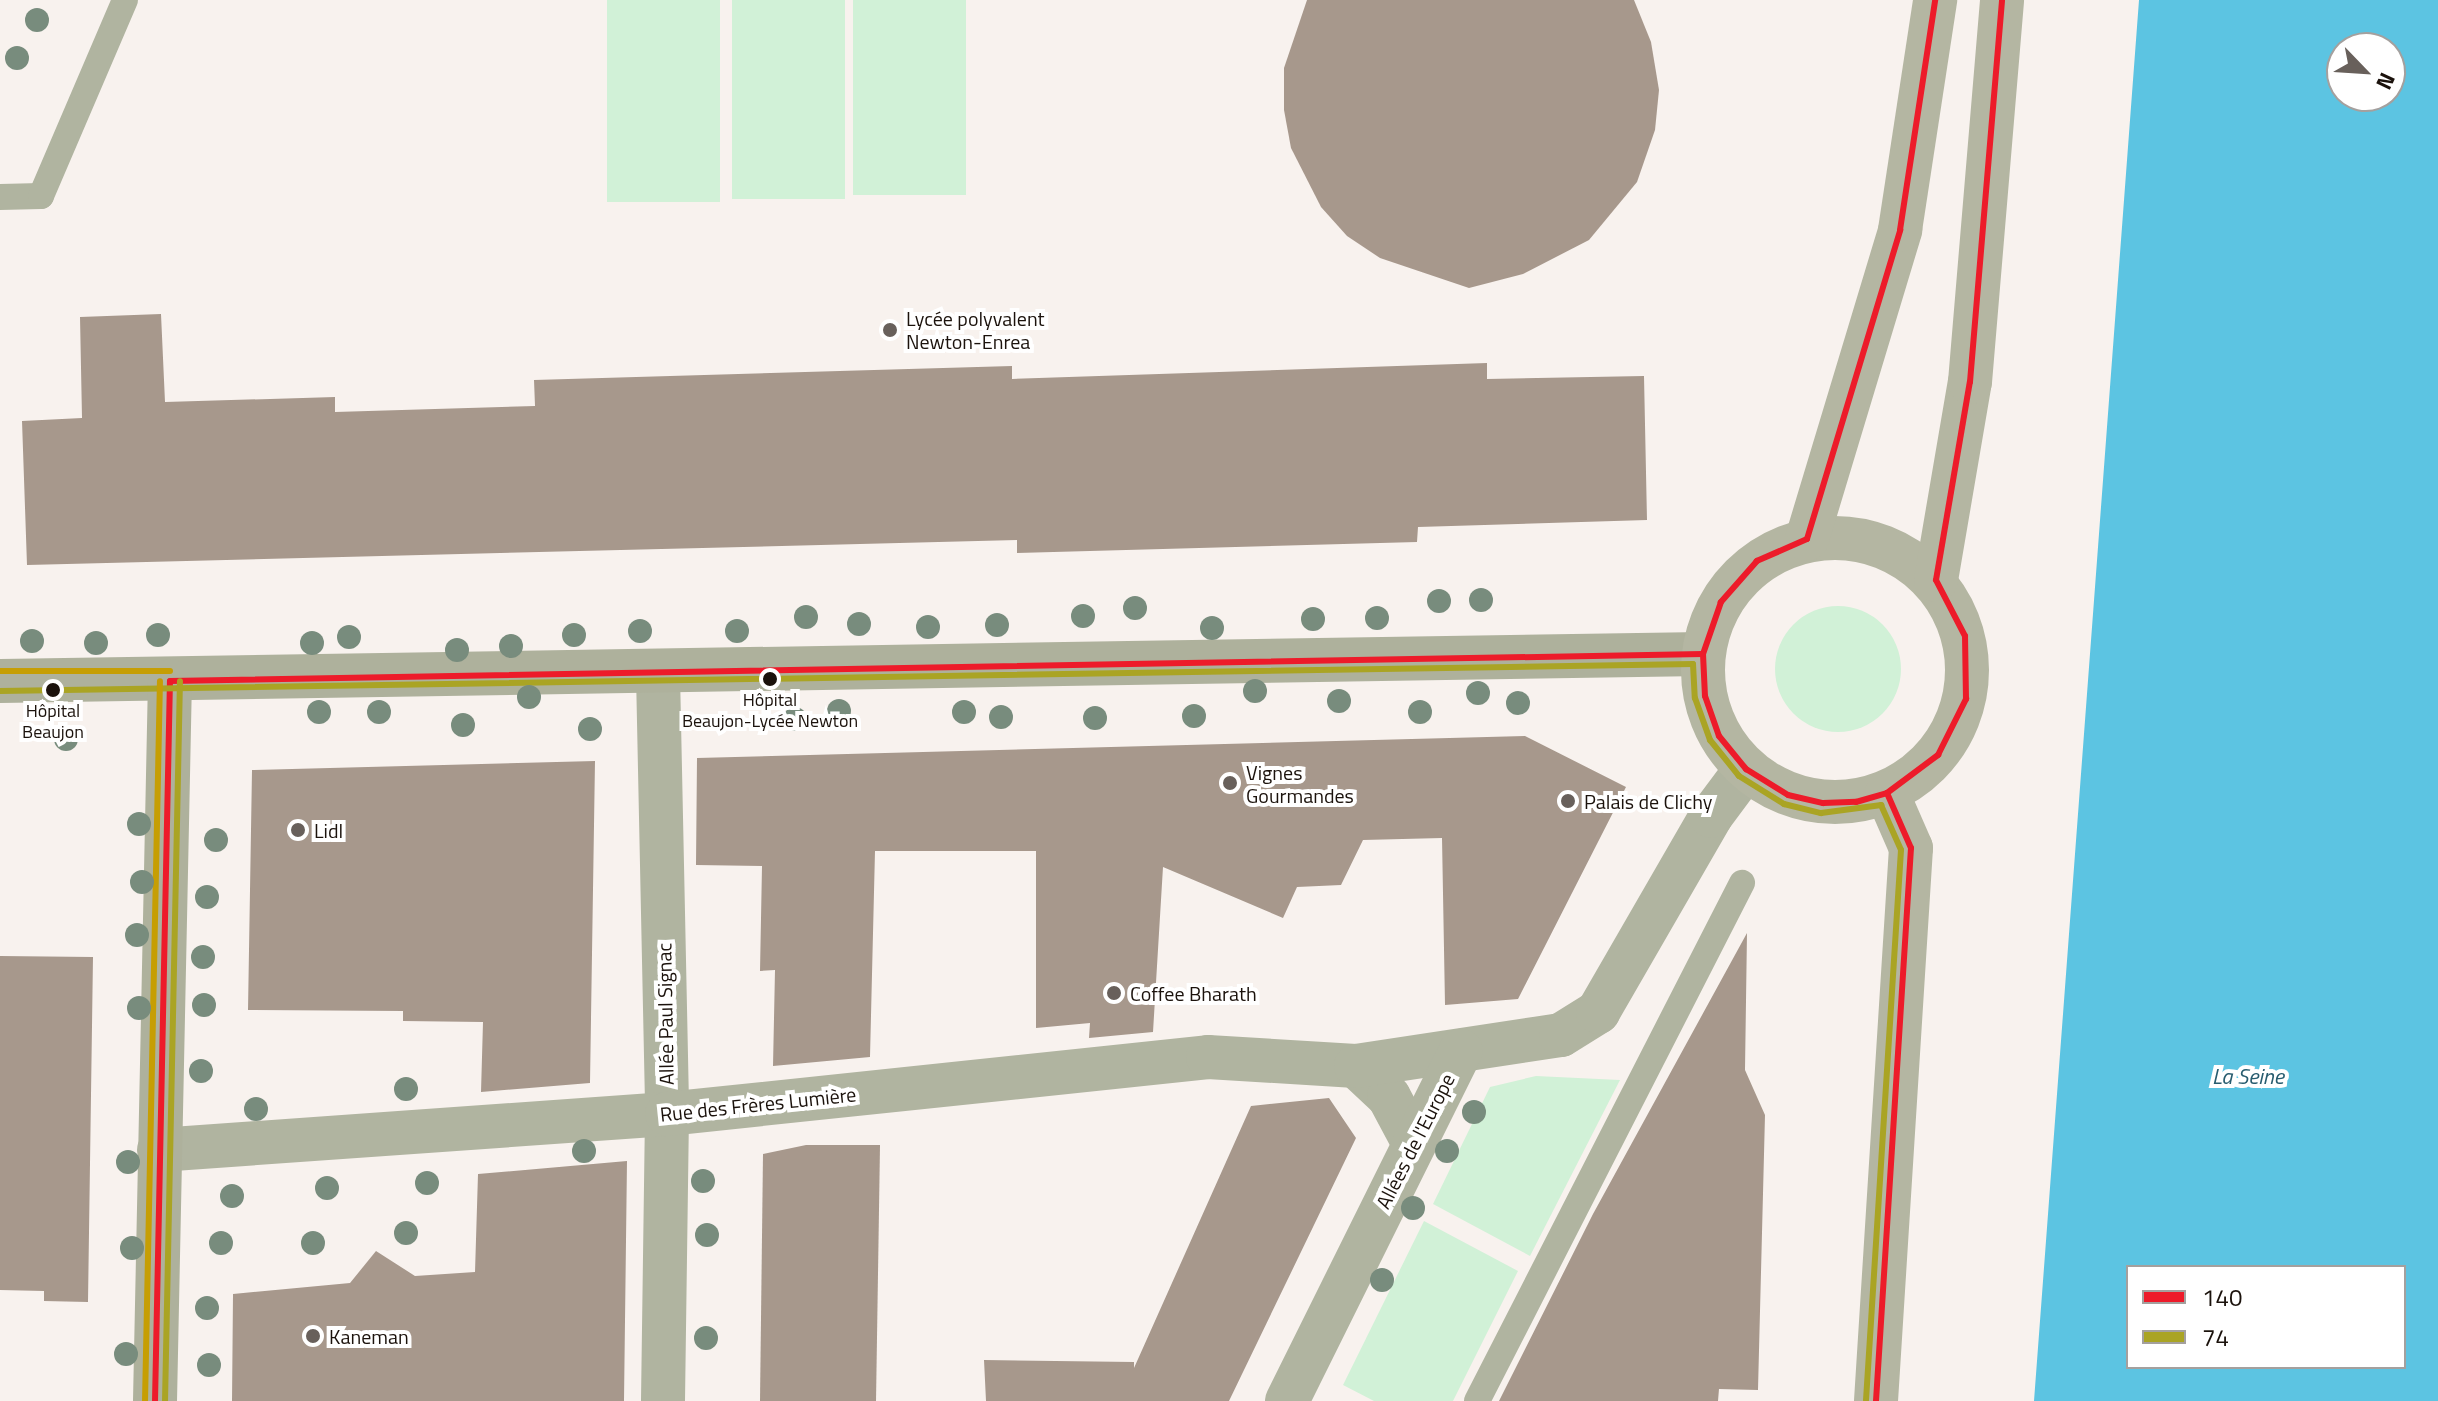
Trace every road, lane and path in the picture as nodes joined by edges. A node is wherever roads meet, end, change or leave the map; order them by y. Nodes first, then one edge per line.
1 (125, 0) edge
2 (1935, 0) edge
3 (2002, 0) edge
4 (0, 197) edge
5 (1807, 539) junction
6 (1936, 580) junction
7 (1703, 654) junction
8 (658, 674) junction
9 (0, 681) edge
10 (170, 681) junction
11 (1746, 769) junction
12 (1887, 793) junction
13 (1742, 883) dead end
14 (1461, 1051) junction
15 (1356, 1066) junction
16 (667, 1114) junction
17 (1413, 1142) junction
18 (159, 1150) junction
19 (155, 1401) edge
20 (663, 1401) edge
21 (1287, 1401) edge
22 (1477, 1401) edge
23 (1876, 1401) edge

1 - 4 lane
2 - 5 main road
3 - 6 main road
5 - 6 main road
5 - 7 main road
6 - 12 main road
7 - 8 main road
7 - 11 main road
8 - 10 main road
8 - 16 street, Allée Paul Signac
9 - 10 main road
10 - 18 main road
11 - 12 main road
11 - 14 street, Allées de l'Europe
12 - 23 main road
13 - 22 lane
14 - 15 street, Rue des Frères Lumière
14 - 17 street, Allées de l'Europe
15 - 16 street, Rue des Frères Lumière
15 - 17 street
16 - 18 street, Rue des Frères Lumière
16 - 20 street, Allée Paul Signac
17 - 21 street, Allées de l'Europe
18 - 19 main road

